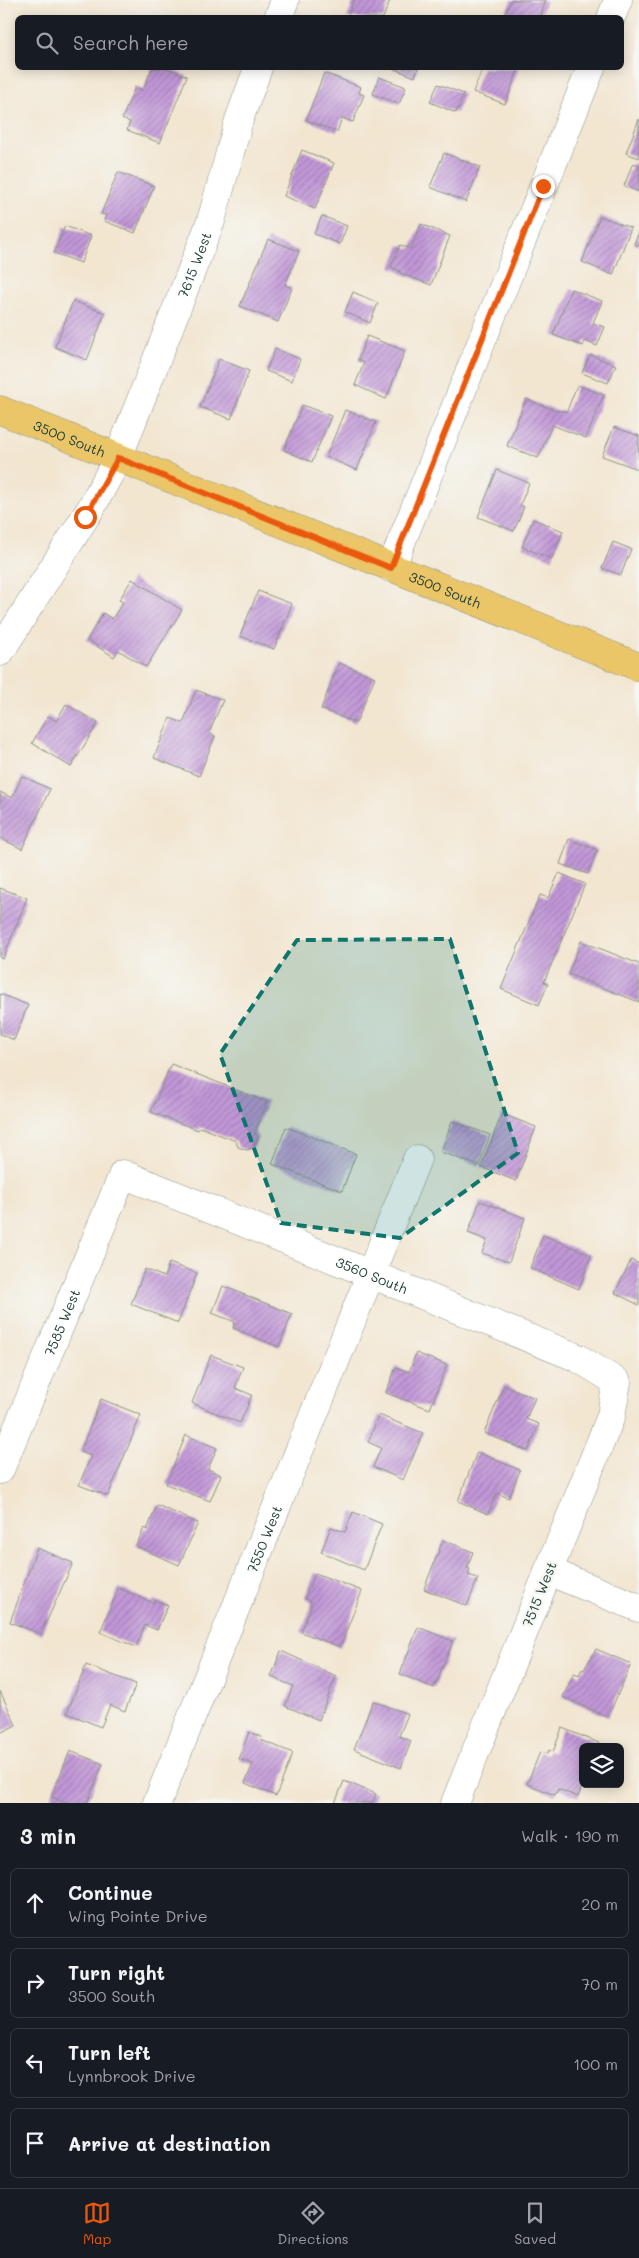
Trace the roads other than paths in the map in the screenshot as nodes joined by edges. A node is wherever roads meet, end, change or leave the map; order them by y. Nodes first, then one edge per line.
1 (285, 0) edge
2 (618, 0) edge
3 (279, 15) edge
4 (612, 15) edge
5 (257, 70) edge
6 (590, 70) edge
7 (0, 410) edge
8 (118, 458) junction
9 (391, 568) junction
10 (0, 652) edge
11 (639, 667) edge
12 (417, 1159) dead end
13 (123, 1174) joint
14 (369, 1274) junction
15 (617, 1382) joint
16 (0, 1470) edge
17 (548, 1571) junction
18 (639, 1608) edge
19 (157, 1803) edge
20 (455, 1803) edge

1 - 3 street
2 - 4 street
5 - 8 street, 7615 West
6 - 9 street
7 - 8 main road, 3500 South
8 - 9 main road, 3500 South
8 - 10 street, 7615 West
9 - 11 main road, 3500 South
12 - 14 street, 7550 West
13 - 14 street, 3560 South
13 - 16 street, 7585 West
14 - 15 street, 3560 South
14 - 19 street, 7550 West
15 - 17 street, 7515 West
17 - 18 street
17 - 20 street, 7515 West

